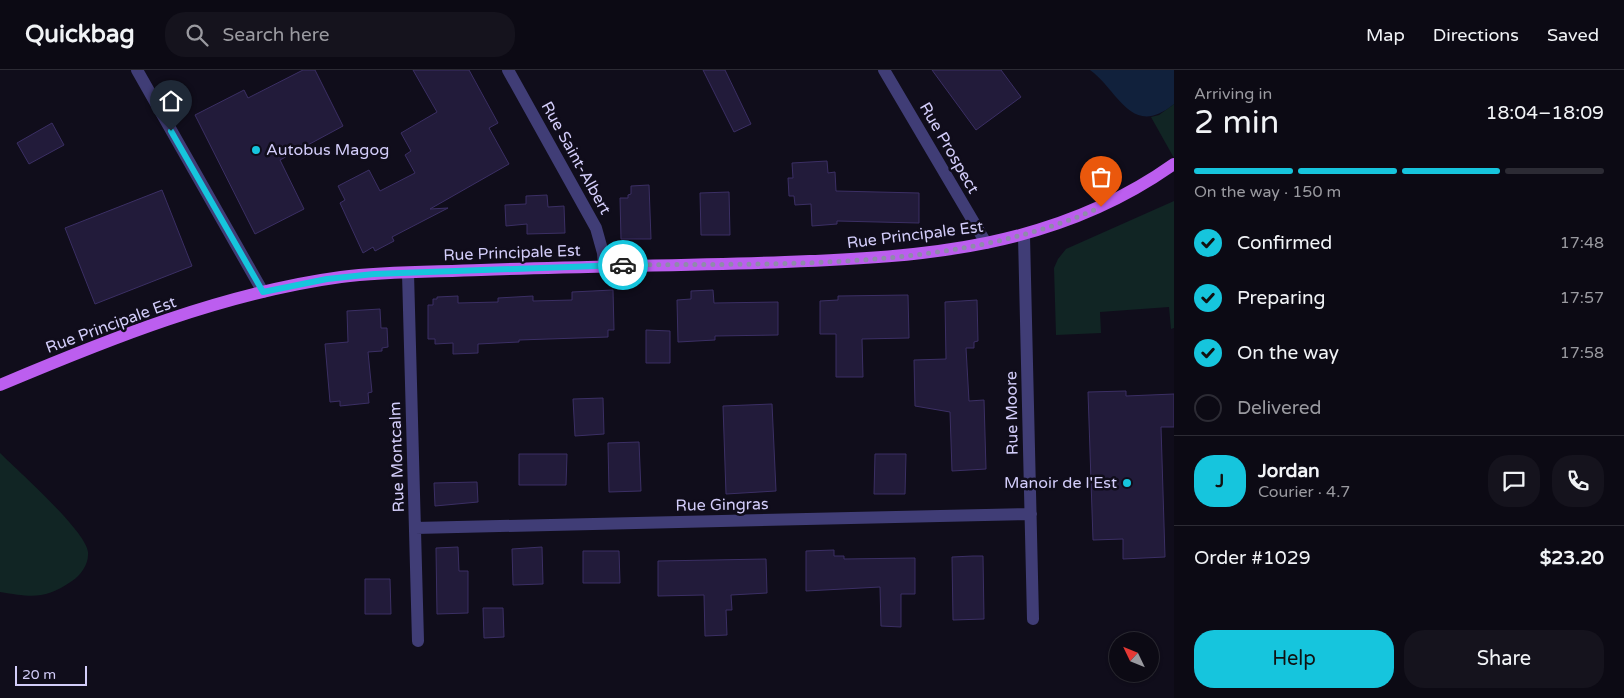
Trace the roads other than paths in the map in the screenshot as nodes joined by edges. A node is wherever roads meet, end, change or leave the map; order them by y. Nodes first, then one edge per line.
1 (137, 70) edge
2 (508, 70) edge
3 (884, 70) edge
4 (1174, 164) edge
5 (1024, 236) junction
6 (986, 243) junction
7 (604, 266) junction
8 (408, 273) junction
9 (263, 292) junction
10 (0, 385) edge
11 (1030, 514) junction
12 (415, 528) junction
13 (1033, 619) dead end
14 (418, 641) dead end

1 - 9 street
2 - 7 street, Rue Saint-Albert
3 - 6 street, Rue Prospect
4 - 5 main road, Rue Principale Est
5 - 6 main road, Rue Principale Est
5 - 11 street, Rue Moore
6 - 7 main road, Rue Principale Est
7 - 8 main road, Rue Principale Est
8 - 9 main road, Rue Principale Est
8 - 12 street, Rue Montcalm
9 - 10 main road, Rue Principale Est
11 - 12 street, Rue Gingras
11 - 13 street, Rue Moore
12 - 14 street, Rue Montcalm

